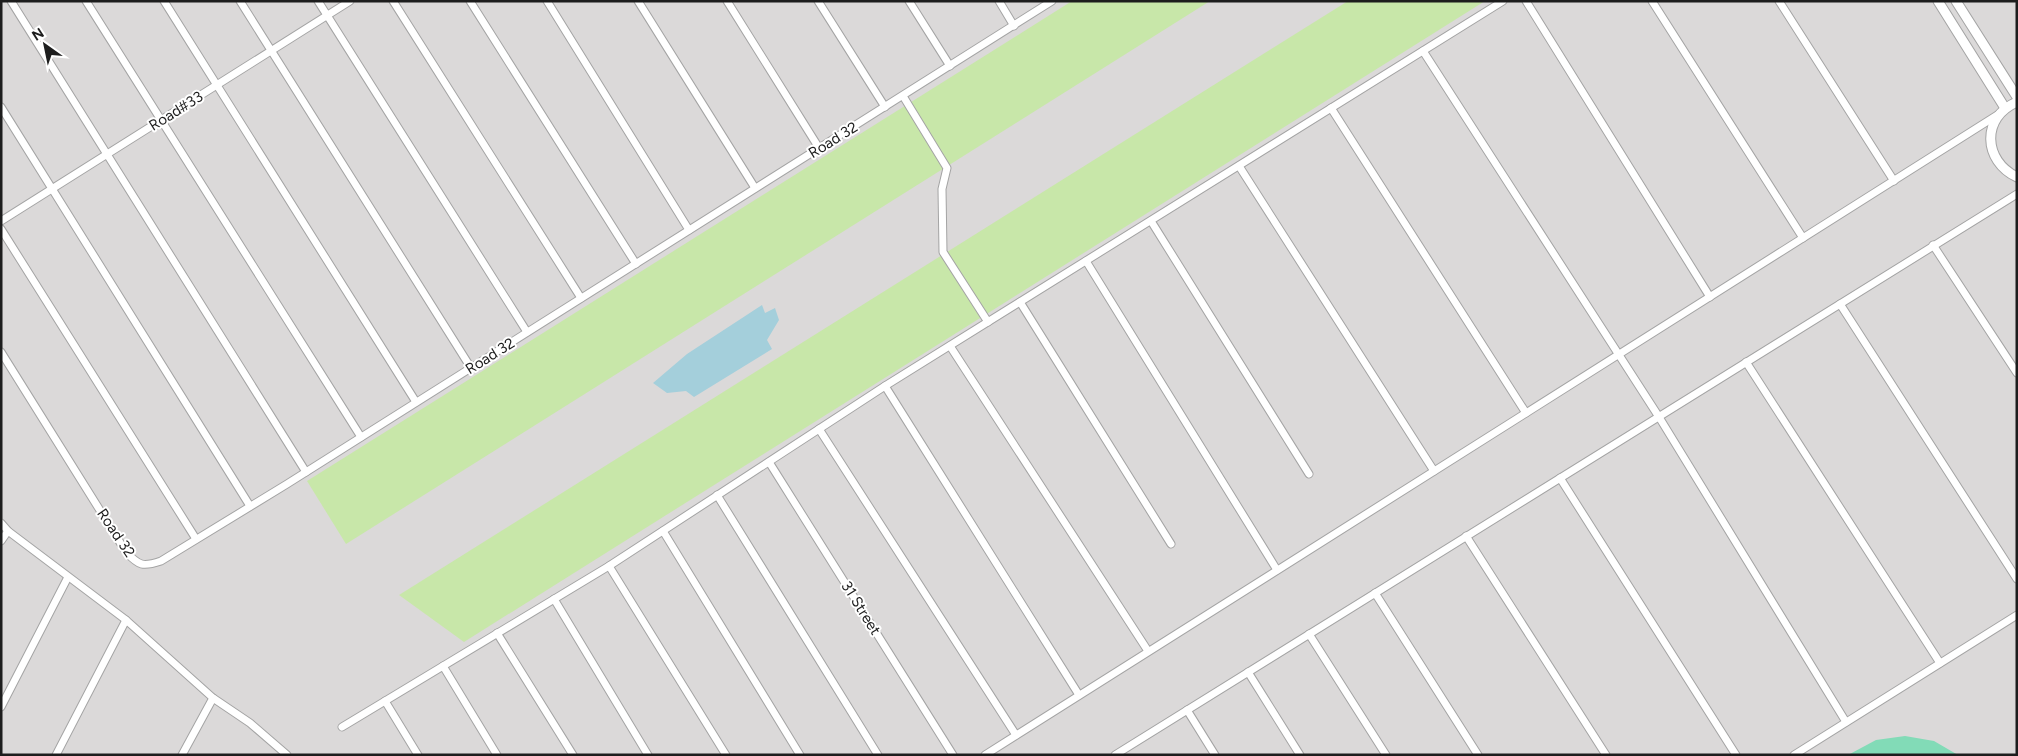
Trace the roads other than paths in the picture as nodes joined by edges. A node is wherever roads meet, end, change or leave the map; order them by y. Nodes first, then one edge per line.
1 (11, 1) edge
2 (86, 1) edge
3 (164, 1) edge
4 (240, 1) edge
5 (318, 1) edge
6 (350, 1) edge
7 (393, 1) edge
8 (470, 1) edge
9 (547, 1) edge
10 (638, 1) edge
11 (727, 1) edge
12 (818, 1) edge
13 (909, 1) edge
14 (999, 1) edge
15 (1052, 1) edge
16 (1503, 1) edge
17 (1526, 1) edge
18 (1652, 1) edge
19 (1779, 1) edge
20 (1938, 1) edge
21 (1956, 1) edge
22 (327, 16) junction
23 (1014, 26) junction
24 (272, 51) junction
25 (1423, 51) junction
26 (950, 66) junction
27 (217, 85) junction
28 (902, 96) junction
29 (2017, 97) edge
30 (2017, 102) edge
31 (1, 107) edge
32 (885, 107) junction
33 (1331, 108) junction
34 (2002, 111) junction
35 (161, 120) junction
36 (819, 148) junction
37 (107, 154) junction
38 (1239, 166) junction
39 (2017, 177) edge
40 (1894, 181) junction
41 (755, 188) junction
42 (52, 189) junction
43 (2017, 194) edge
44 (1, 221) edge
45 (1151, 221) junction
46 (1, 229) edge
47 (689, 230) junction
48 (1803, 238) junction
49 (1934, 245) junction
50 (1086, 261) junction
51 (636, 264) junction
52 (1710, 297) junction
53 (581, 298) junction
54 (1020, 302) junction
55 (1840, 304) junction
56 (988, 322) junction
57 (527, 332) junction
58 (950, 346) junction
59 (1, 352) edge
60 (1618, 355) junction
61 (1746, 362) junction
62 (471, 368) junction
63 (2017, 373) edge
64 (885, 386) junction
65 (416, 402) junction
66 (1526, 413) junction
67 (1658, 417) junction
68 (819, 429) junction
69 (361, 437) junction
70 (769, 462) junction
71 (1434, 471) junction
72 (306, 472) junction
73 (1309, 474) dead end
74 (1560, 478) junction
75 (717, 495) junction
76 (250, 506) junction
77 (1, 523) edge
78 (8, 531) junction
79 (663, 531) junction
80 (1466, 536) junction
81 (196, 539) junction
82 (1, 541) edge
83 (1171, 544) dead end
84 (608, 566) junction
85 (1277, 570) junction
86 (68, 577) junction
87 (2017, 579) edge
88 (1375, 592) junction
89 (554, 599) junction
90 (2017, 615) edge
91 (126, 620) junction
92 (497, 633) junction
93 (1309, 634) junction
94 (1148, 652) junction
95 (1940, 663) junction
96 (443, 666) junction
97 (1248, 672) junction
98 (1079, 695) junction
99 (214, 698) junction
100 (386, 701) junction
101 (1, 707) edge
102 (1187, 710) junction
103 (1846, 722) junction
104 (342, 727) dead end
105 (1016, 735) junction
106 (280, 748) junction
107 (1123, 753) edge
108 (56, 755) edge
109 (182, 755) edge
110 (276, 755) edge
111 (287, 755) edge
112 (418, 755) edge
113 (497, 755) edge
114 (573, 755) edge
115 (648, 755) edge
116 (726, 755) edge
117 (800, 755) edge
118 (878, 755) edge
119 (953, 755) edge
120 (985, 755) edge
121 (1115, 755) edge
122 (1214, 755) edge
123 (1300, 755) edge
124 (1386, 755) edge
125 (1478, 755) edge
126 (1606, 755) edge
127 (1736, 755) edge
128 (1794, 755) edge

1 - 37 street
2 - 35 street
3 - 27 street
4 - 24 street
5 - 22 street
6 - 22 street, Road#33
7 - 53 street
8 - 51 street
9 - 47 street
10 - 41 street
11 - 36 street
12 - 32 street
13 - 26 street
14 - 23 street
15 - 23 street, Road 32
16 - 25 street
17 - 52 street
18 - 48 street
19 - 40 street
20 - 34 street
21 - 29 street
22 - 24 street, Road#33
22 - 57 street
23 - 26 street, Road 32
24 - 27 street, Road#33
24 - 62 street
25 - 33 street
25 - 60 street
26 - 28 street, Road 32
27 - 35 street, Road#33
27 - 65 street
28 - 32 street, Road 32
28 - 56 street
30 - 34 street
31 - 42 street
32 - 36 street, Road 32
33 - 38 street
33 - 66 street
34 - 39 street
34 - 40 street
35 - 37 street, Road#33
35 - 69 street
36 - 41 street, Road 32
37 - 42 street, Road#33
37 - 72 street
38 - 45 street
38 - 71 street
40 - 48 street
41 - 47 street, Road 32
42 - 44 street, Road#33
42 - 76 street
43 - 49 street
45 - 50 street
45 - 73 street
46 - 81 street
47 - 51 street, Road 32
48 - 52 street
49 - 55 street
49 - 63 street
50 - 54 street
50 - 85 street
51 - 53 street, Road 32
52 - 60 street
53 - 57 street, Road 32
54 - 56 street
54 - 83 street
55 - 61 street
55 - 87 street
56 - 58 street
57 - 62 street, Road 32
58 - 64 street
58 - 94 street
59 - 81 street, Road 32
60 - 66 street
60 - 67 street
61 - 67 street
61 - 95 street
62 - 65 street, Road 32
64 - 68 street
64 - 98 street
65 - 69 street, Road 32
66 - 71 street
67 - 74 street
67 - 103 street
68 - 70 street
68 - 105 street
69 - 72 street, Road 32
70 - 75 street
70 - 119 street, 31 Street
71 - 85 street
72 - 76 street, Road 32
74 - 80 street
74 - 127 street
75 - 79 street
75 - 118 street
76 - 81 street, Road 32
77 - 78 street
78 - 82 street
78 - 86 street
79 - 84 street
79 - 117 street
80 - 88 street
80 - 126 street
84 - 89 street
84 - 116 street
85 - 94 street
86 - 91 street
86 - 101 street
88 - 93 street
88 - 125 street
89 - 92 street
89 - 115 street
90 - 95 street
91 - 99 street
91 - 108 street
92 - 96 street
92 - 114 street
93 - 97 street
93 - 124 street
94 - 98 street
95 - 103 street
96 - 100 street
96 - 113 street
97 - 102 street
97 - 123 street
98 - 105 street
99 - 106 street
99 - 109 street
100 - 104 street
100 - 112 street
102 - 107 street
102 - 122 street
103 - 128 street
105 - 120 street
106 - 110 street
106 - 111 street
107 - 121 street

